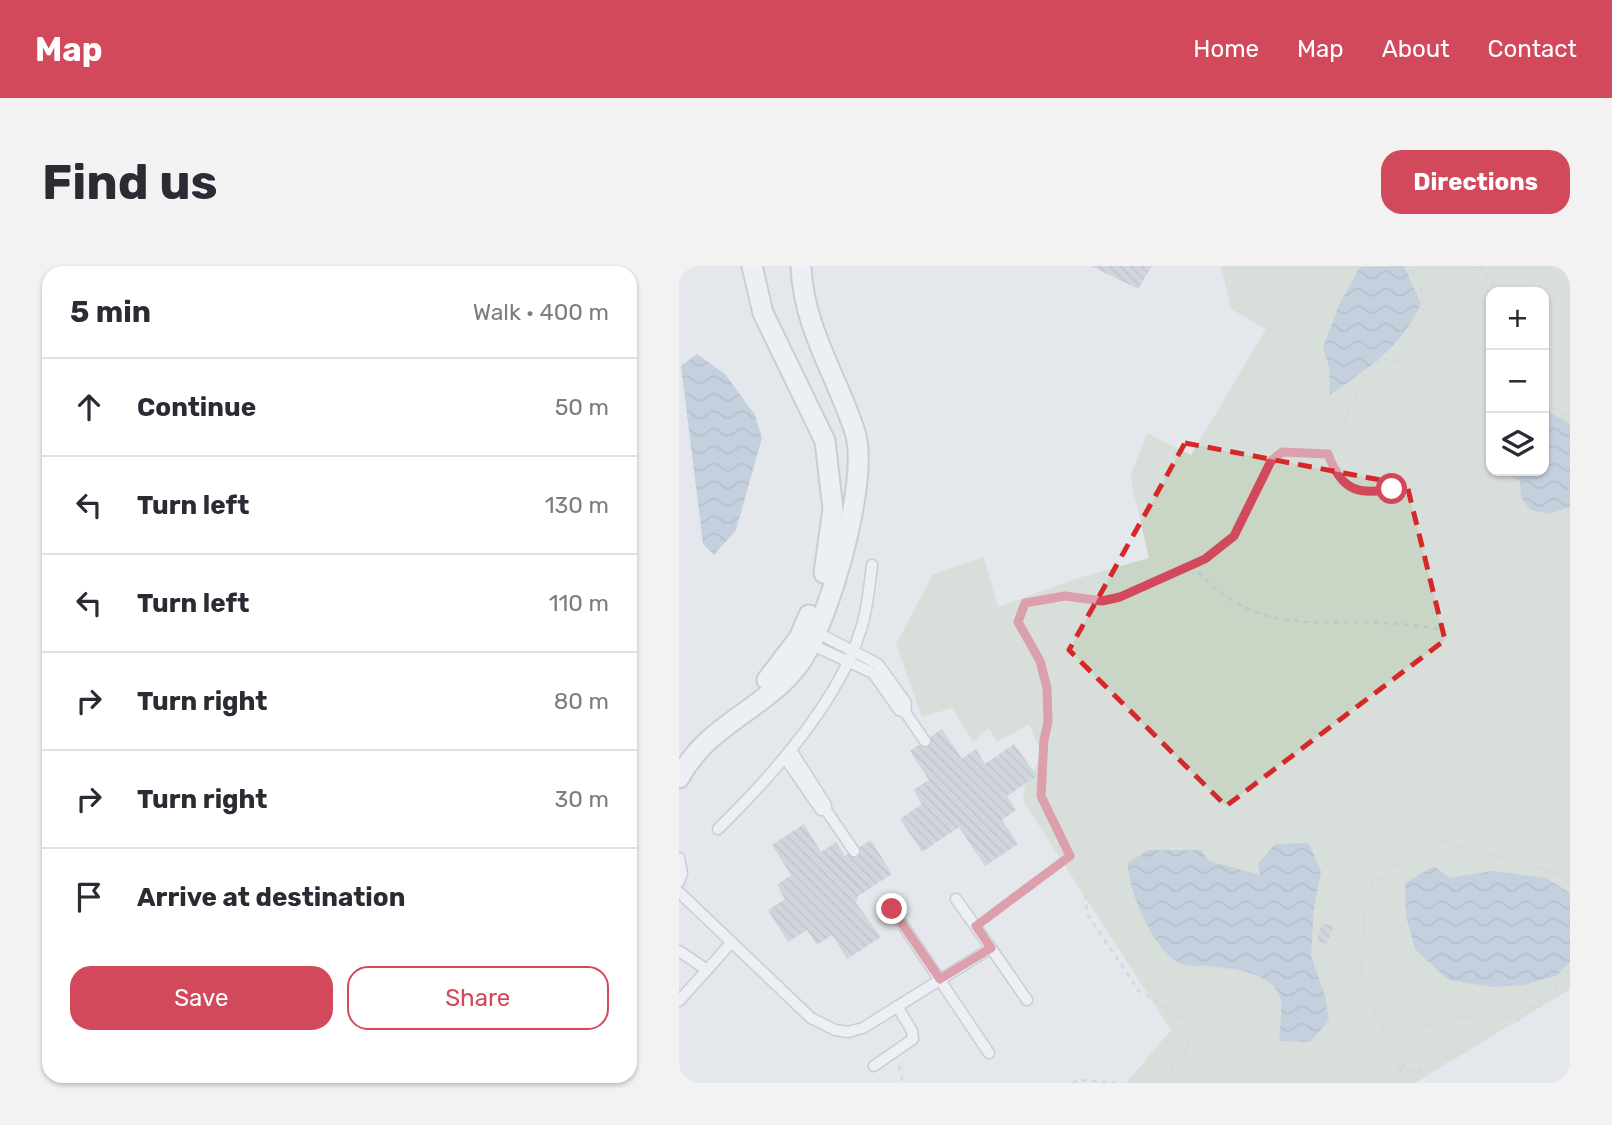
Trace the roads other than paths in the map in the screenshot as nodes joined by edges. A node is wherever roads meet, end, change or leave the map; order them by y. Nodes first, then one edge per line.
1 (752, 266) edge
2 (801, 266) edge
3 (872, 565) dead end
4 (807, 635) junction
5 (853, 651) junction
6 (847, 662) junction
7 (891, 690) junction
8 (925, 741) dead end
9 (788, 754) junction
10 (679, 756) edge
11 (679, 778) edge
12 (718, 829) dead end
13 (853, 851) dead end
14 (679, 858) edge
15 (679, 882) edge
16 (679, 892) edge
17 (956, 899) dead end
18 (892, 909) dead end
19 (732, 942) junction
20 (991, 948) junction
21 (679, 951) edge
22 (707, 970) junction
23 (940, 979) junction
24 (1027, 999) dead end
25 (679, 1001) edge
26 (897, 1006) junction
27 (989, 1053) dead end
28 (874, 1066) dead end

1 - 4 street
2 - 4 street
3 - 5 lane
4 - 5 lane
4 - 6 lane
4 - 10 street
4 - 11 street
5 - 6 lane
5 - 7 lane
6 - 7 lane
6 - 9 lane
7 - 8 lane
9 - 12 lane
9 - 13 lane
14 - 15 lane
16 - 19 lane
17 - 20 lane
18 - 23 lane
19 - 22 lane
19 - 26 lane
20 - 23 lane
20 - 24 lane
21 - 22 lane
22 - 25 lane
23 - 26 lane
23 - 27 lane
26 - 28 lane

